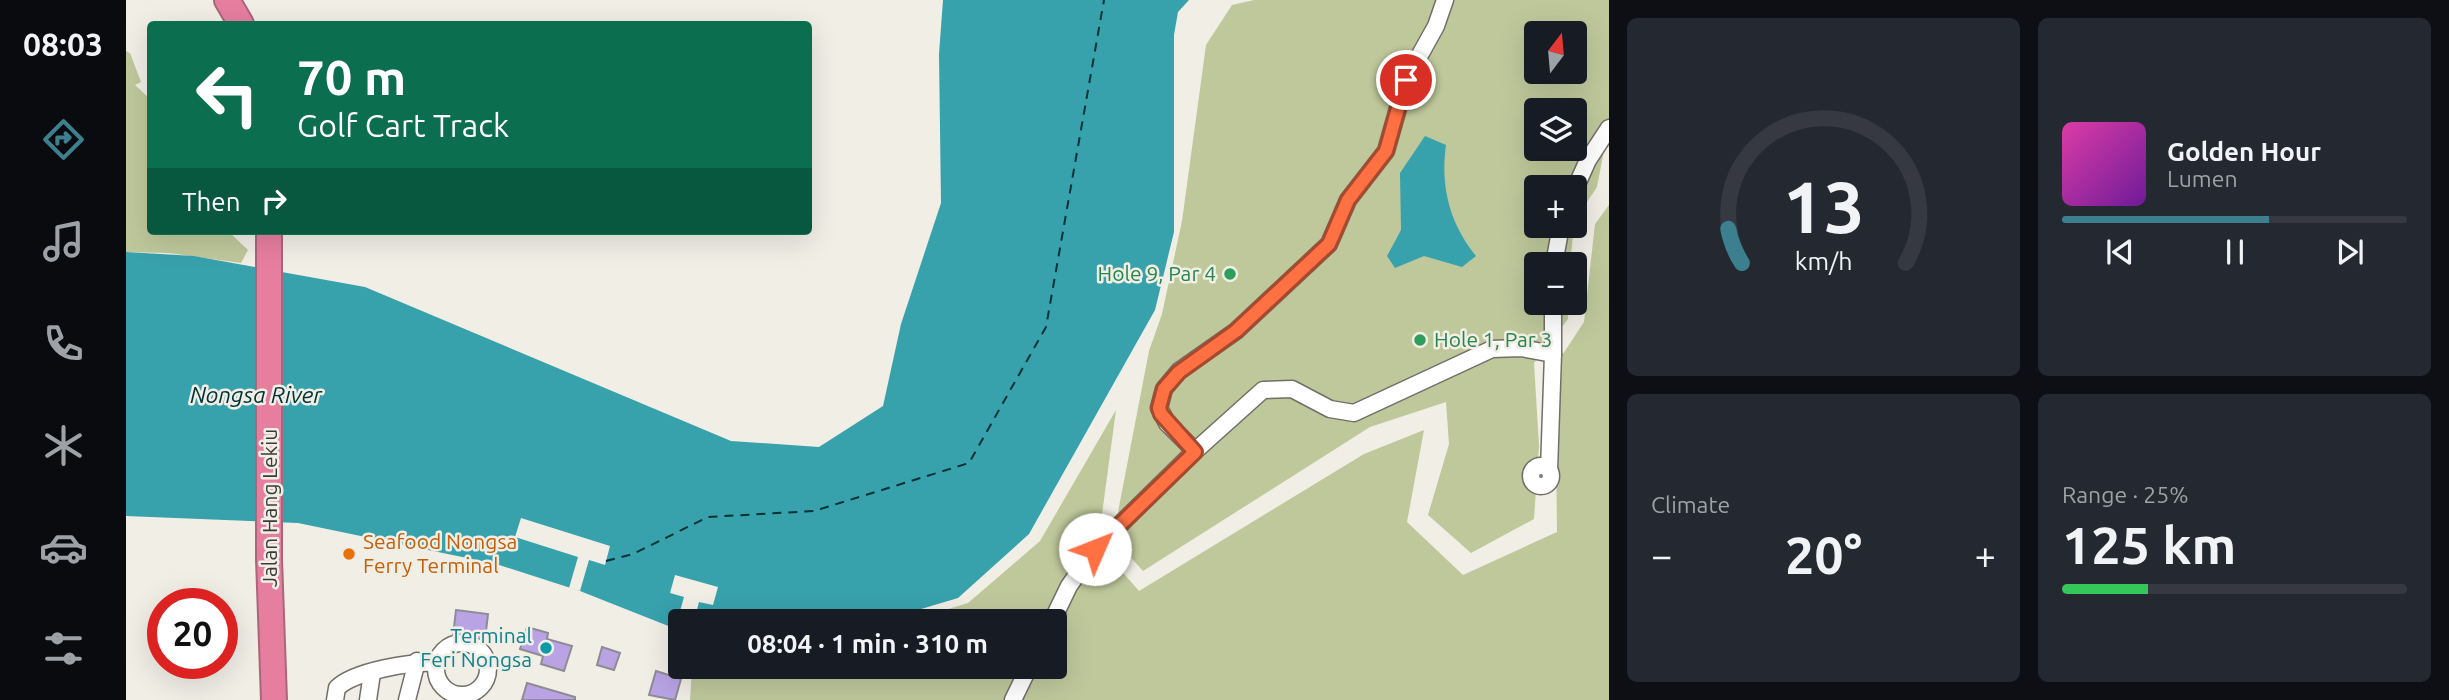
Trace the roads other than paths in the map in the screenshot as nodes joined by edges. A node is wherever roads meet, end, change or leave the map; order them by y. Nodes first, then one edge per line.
1 (227, 0) edge
2 (1445, 0) edge
3 (239, 21) edge
4 (1609, 128) edge
5 (1581, 175) edge
6 (269, 235) edge
7 (1552, 315) edge
8 (1553, 354) junction
9 (1195, 452) junction
10 (1549, 471) dead end
11 (1058, 609) edge
12 (417, 661) junction
13 (437, 663) junction
14 (372, 673) junction
15 (1023, 679) edge
16 (443, 694) edge
17 (472, 696) edge
18 (274, 700) edge
19 (334, 700) edge
20 (368, 700) edge
21 (407, 700) edge
22 (1013, 700) edge

1 - 3 highway
2 - 9 lane
4 - 5 lane
6 - 18 highway, Jalan Hang Lekiu
7 - 8 lane
8 - 9 lane
8 - 10 lane
9 - 11 lane
12 - 13 lane
12 - 14 lane
12 - 21 lane
13 - 16 lane
13 - 17 lane
14 - 19 lane
14 - 20 lane
15 - 22 lane
16 - 17 lane

